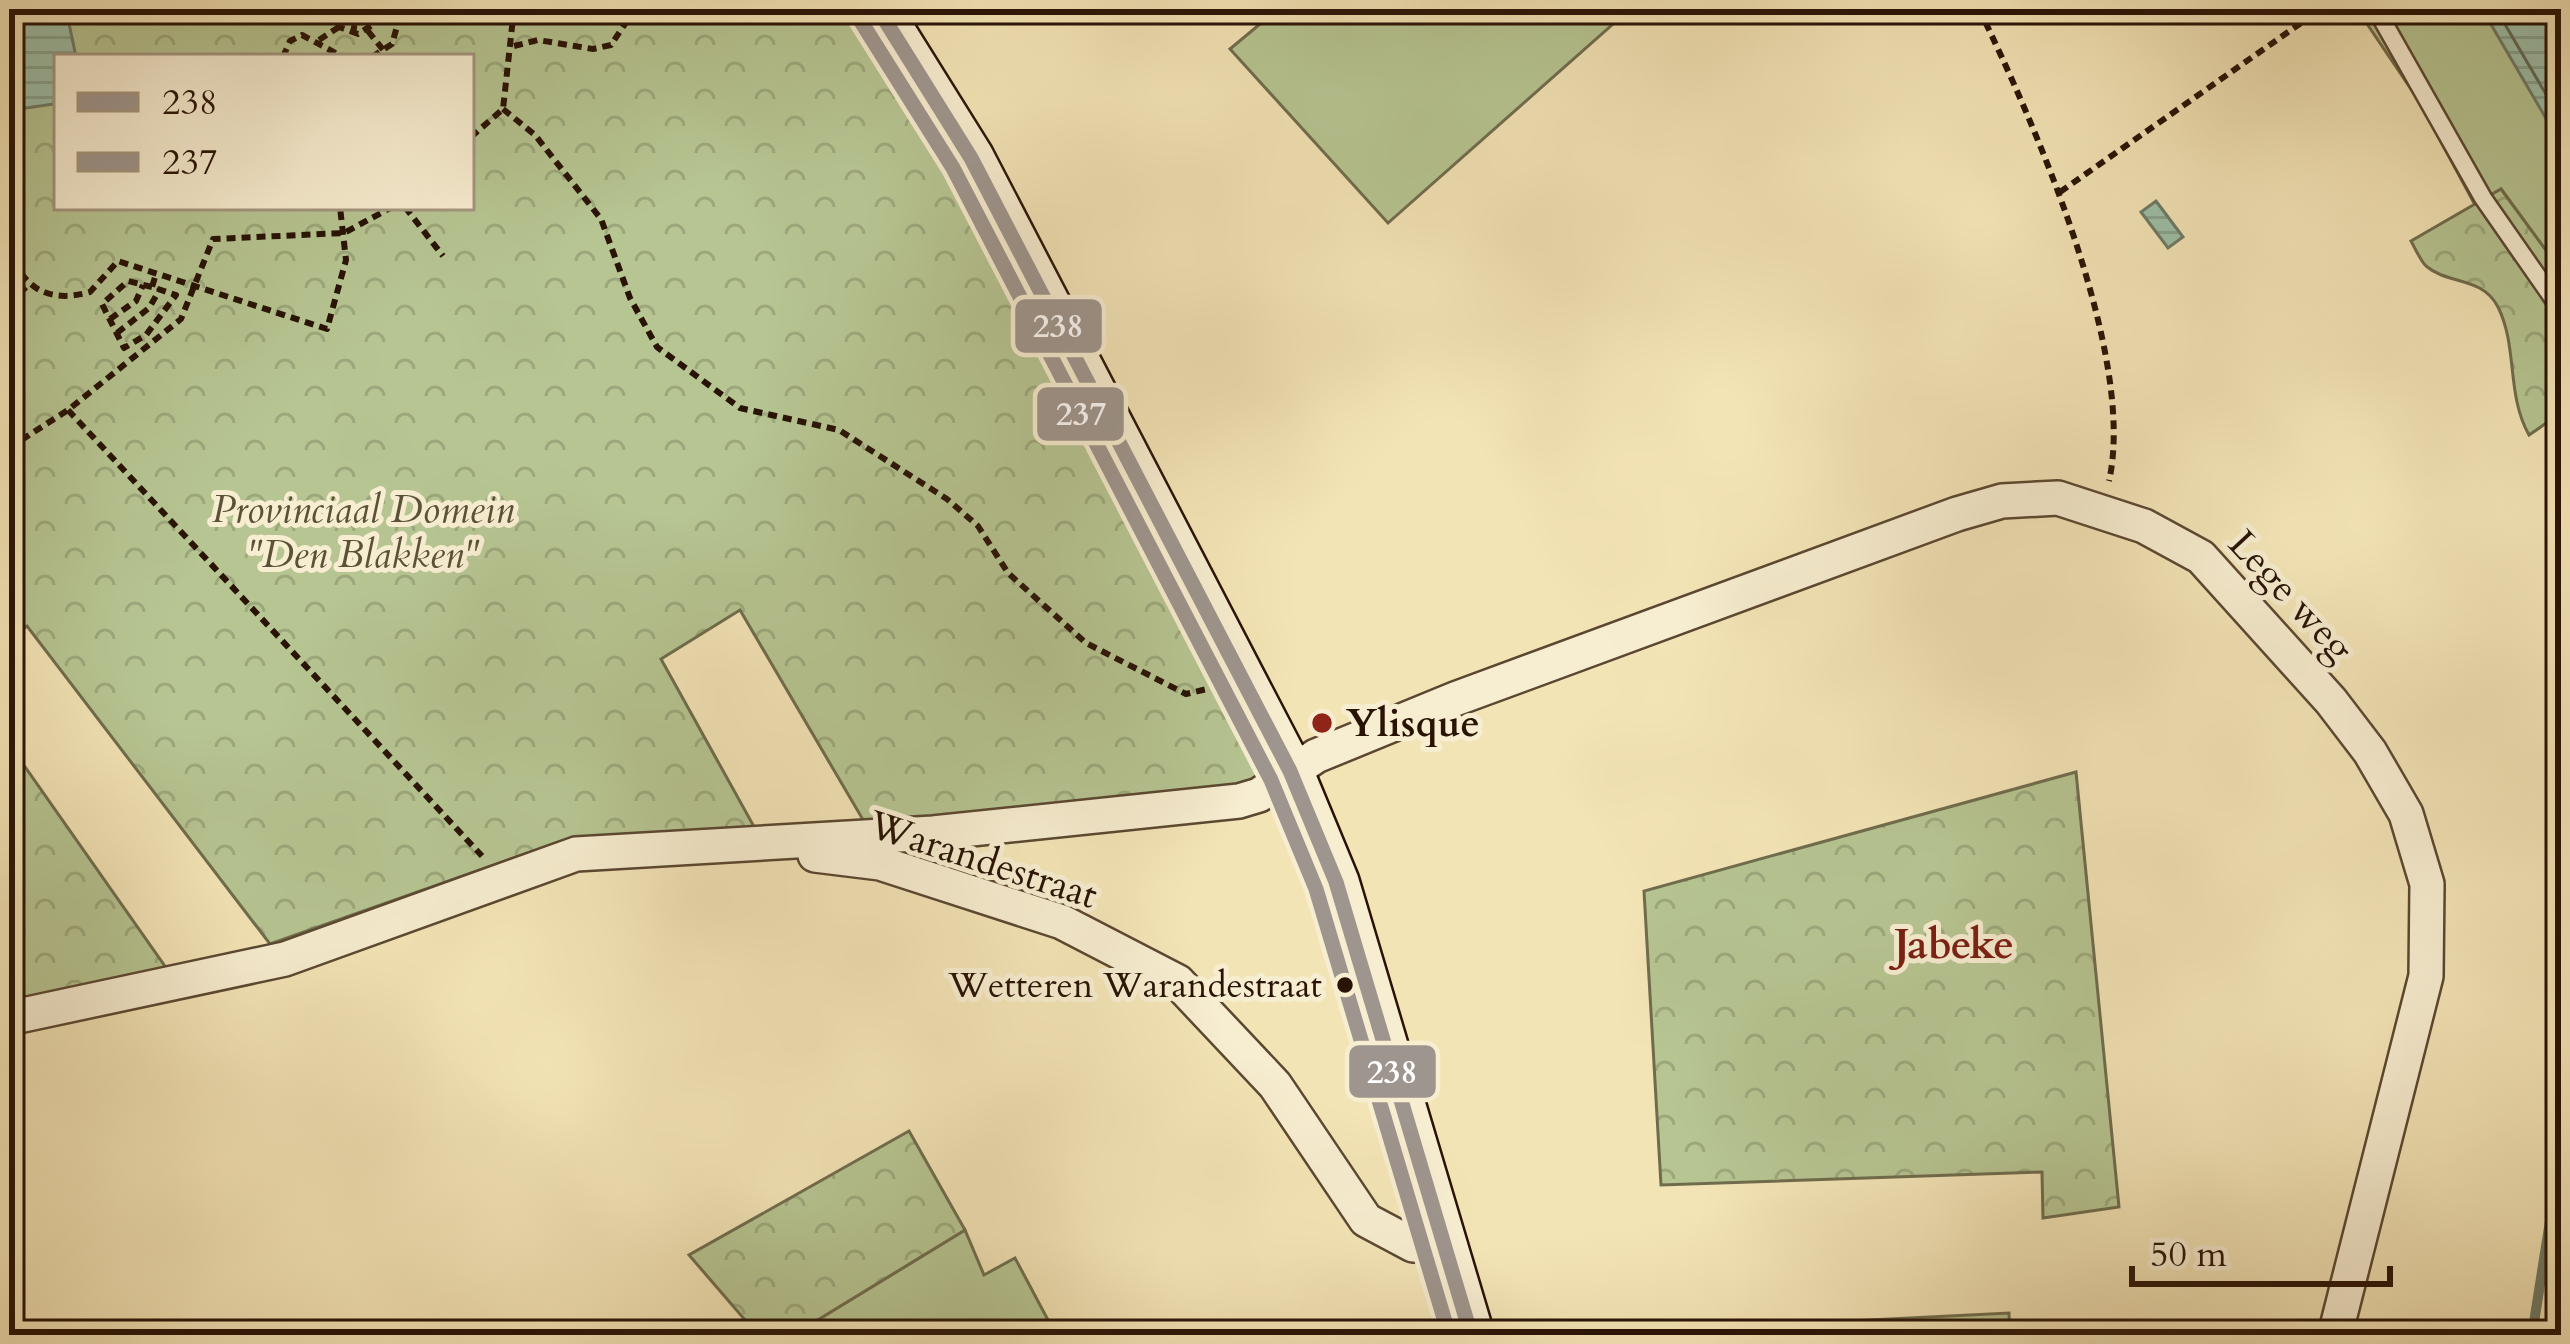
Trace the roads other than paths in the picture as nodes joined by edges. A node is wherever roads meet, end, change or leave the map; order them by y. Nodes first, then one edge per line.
1 (878, 9) edge
2 (2376, 9) edge
3 (2561, 310) edge
4 (1290, 771) junction
5 (724, 844) junction
6 (9, 1018) edge
7 (1446, 1246) junction
8 (1471, 1335) edge
9 (2335, 1335) edge

1 - 4 main road
2 - 3 lane
4 - 5 street, Warandestraat
4 - 7 main road
4 - 9 street, Lege weg
5 - 6 street, Warandestraat
5 - 7 street, Warandestraat
7 - 8 main road

